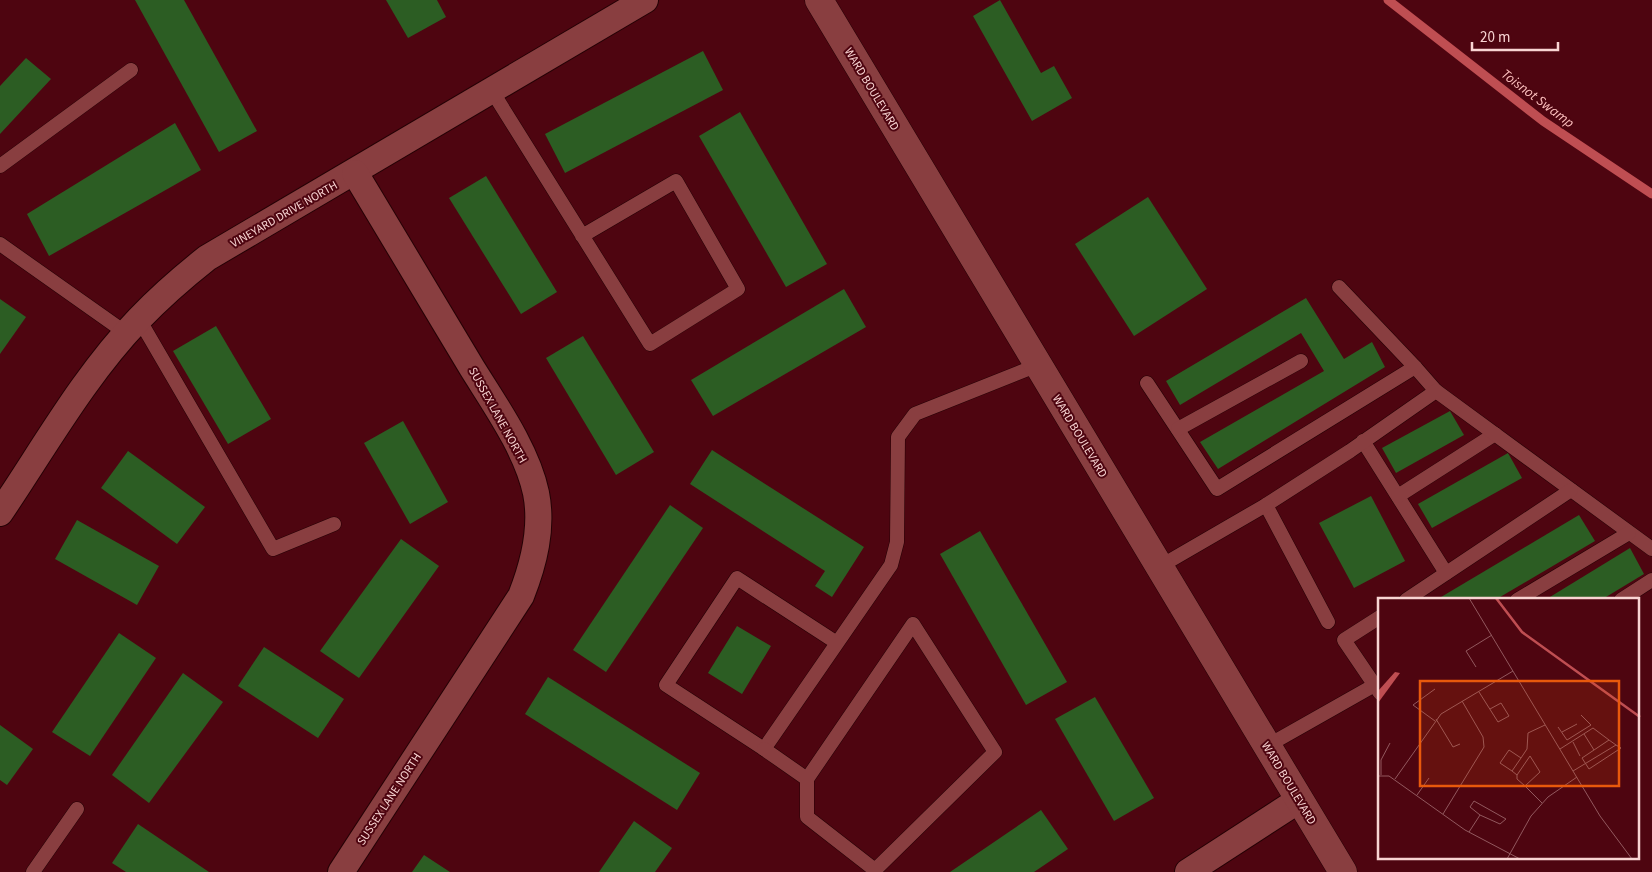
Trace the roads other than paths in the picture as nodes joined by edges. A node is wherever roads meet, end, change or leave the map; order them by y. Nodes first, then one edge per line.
1 (645, 0) edge
2 (818, 0) edge
3 (132, 70) dead end
4 (492, 91) junction
5 (0, 166) edge
6 (355, 173) junction
7 (582, 236) junction
8 (0, 244) edge
9 (1338, 287) dead end
10 (132, 326) junction
11 (1301, 361) dead end
12 (1038, 365) junction
13 (1415, 367) junction
14 (1147, 383) dead end
15 (1436, 391) junction
16 (1178, 429) junction
17 (1495, 434) junction
18 (1363, 442) junction
19 (1571, 490) junction
20 (1398, 496) junction
21 (1266, 505) junction
22 (0, 513) edge
23 (334, 524) dead end
24 (1629, 533) junction
25 (1652, 549) edge
26 (1159, 567) junction
27 (1446, 573) junction
28 (1652, 580) edge
29 (1409, 598) edge
30 (1520, 598) edge
31 (1624, 598) edge
32 (1378, 618) edge
33 (1328, 622) dead end
34 (838, 643) junction
35 (1378, 687) edge
36 (1266, 746) junction
37 (764, 750) junction
38 (807, 779) junction
39 (1299, 800) junction
40 (77, 808) dead end
41 (876, 871) edge
42 (33, 872) edge
43 (341, 872) edge
44 (1188, 872) edge
45 (1343, 872) edge

1 - 4 street, VINEYARD DRIVE NORTH
2 - 12 main road, WARD BOULEVARD
3 - 5 lane
4 - 6 street, VINEYARD DRIVE NORTH
4 - 7 lane
6 - 10 street, VINEYARD DRIVE NORTH
6 - 43 street, SUSSEX LANE NORTH
7 - 7 lane
8 - 10 lane
9 - 13 lane
10 - 22 street, VINEYARD DRIVE NORTH
10 - 23 lane
11 - 16 lane
12 - 26 main road, WARD BOULEVARD
12 - 34 lane
13 - 15 lane
13 - 16 lane
14 - 16 lane
15 - 17 lane
15 - 18 lane
17 - 19 lane
17 - 20 lane
18 - 20 lane
18 - 21 lane
19 - 24 lane
19 - 27 lane
20 - 27 lane
21 - 26 lane
21 - 33 lane
24 - 25 lane
24 - 30 lane
26 - 36 main road, WARD BOULEVARD
27 - 29 lane
28 - 31 lane
32 - 35 lane
34 - 37 lane
34 - 37 lane
35 - 36 lane
36 - 39 main road, WARD BOULEVARD
37 - 38 lane
38 - 41 lane
38 - 41 lane
39 - 44 street
39 - 45 main road, WARD BOULEVARD
40 - 42 lane

